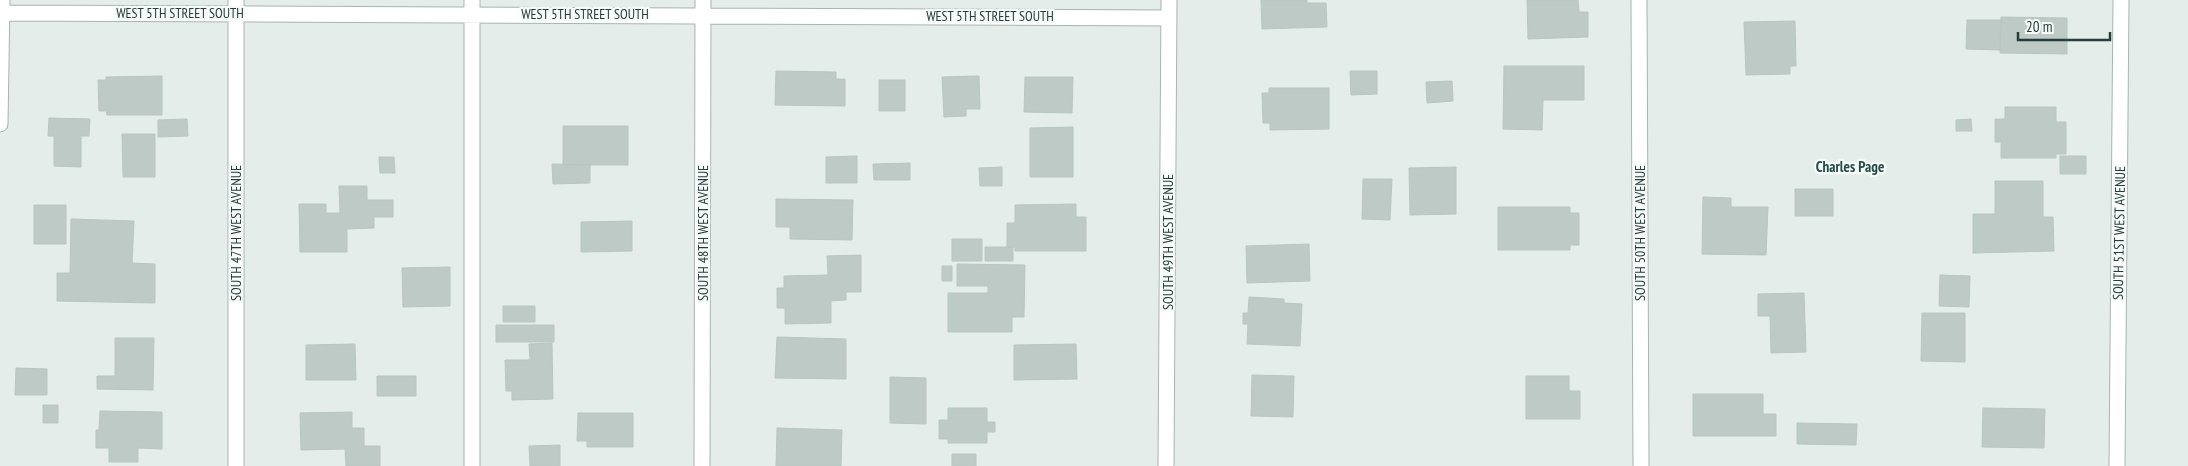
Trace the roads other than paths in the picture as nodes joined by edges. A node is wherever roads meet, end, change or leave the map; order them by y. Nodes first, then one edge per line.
1 (1169, 0) edge
2 (1639, 0) edge
3 (2121, 0) edge
4 (236, 7) edge
5 (472, 7) edge
6 (703, 7) edge
7 (1, 9) edge
8 (1169, 18) junction
9 (0, 124) edge
10 (236, 466) edge
11 (472, 466) edge
12 (702, 466) edge
13 (1166, 466) edge
14 (1641, 466) edge
15 (2117, 466) edge

1 - 8 street, SOUTH 49TH WEST AVENUE
2 - 14 street, SOUTH 50TH WEST AVENUE
3 - 15 street, SOUTH 51ST WEST AVENUE
4 - 5 street, WEST 5TH STREET SOUTH
4 - 7 street, WEST 5TH STREET SOUTH
4 - 10 street, SOUTH 47TH WEST AVENUE
5 - 6 street, WEST 5TH STREET SOUTH
5 - 11 street
6 - 8 street, WEST 5TH STREET SOUTH
6 - 12 street, SOUTH 48TH WEST AVENUE
7 - 9 street
8 - 13 street, SOUTH 49TH WEST AVENUE

